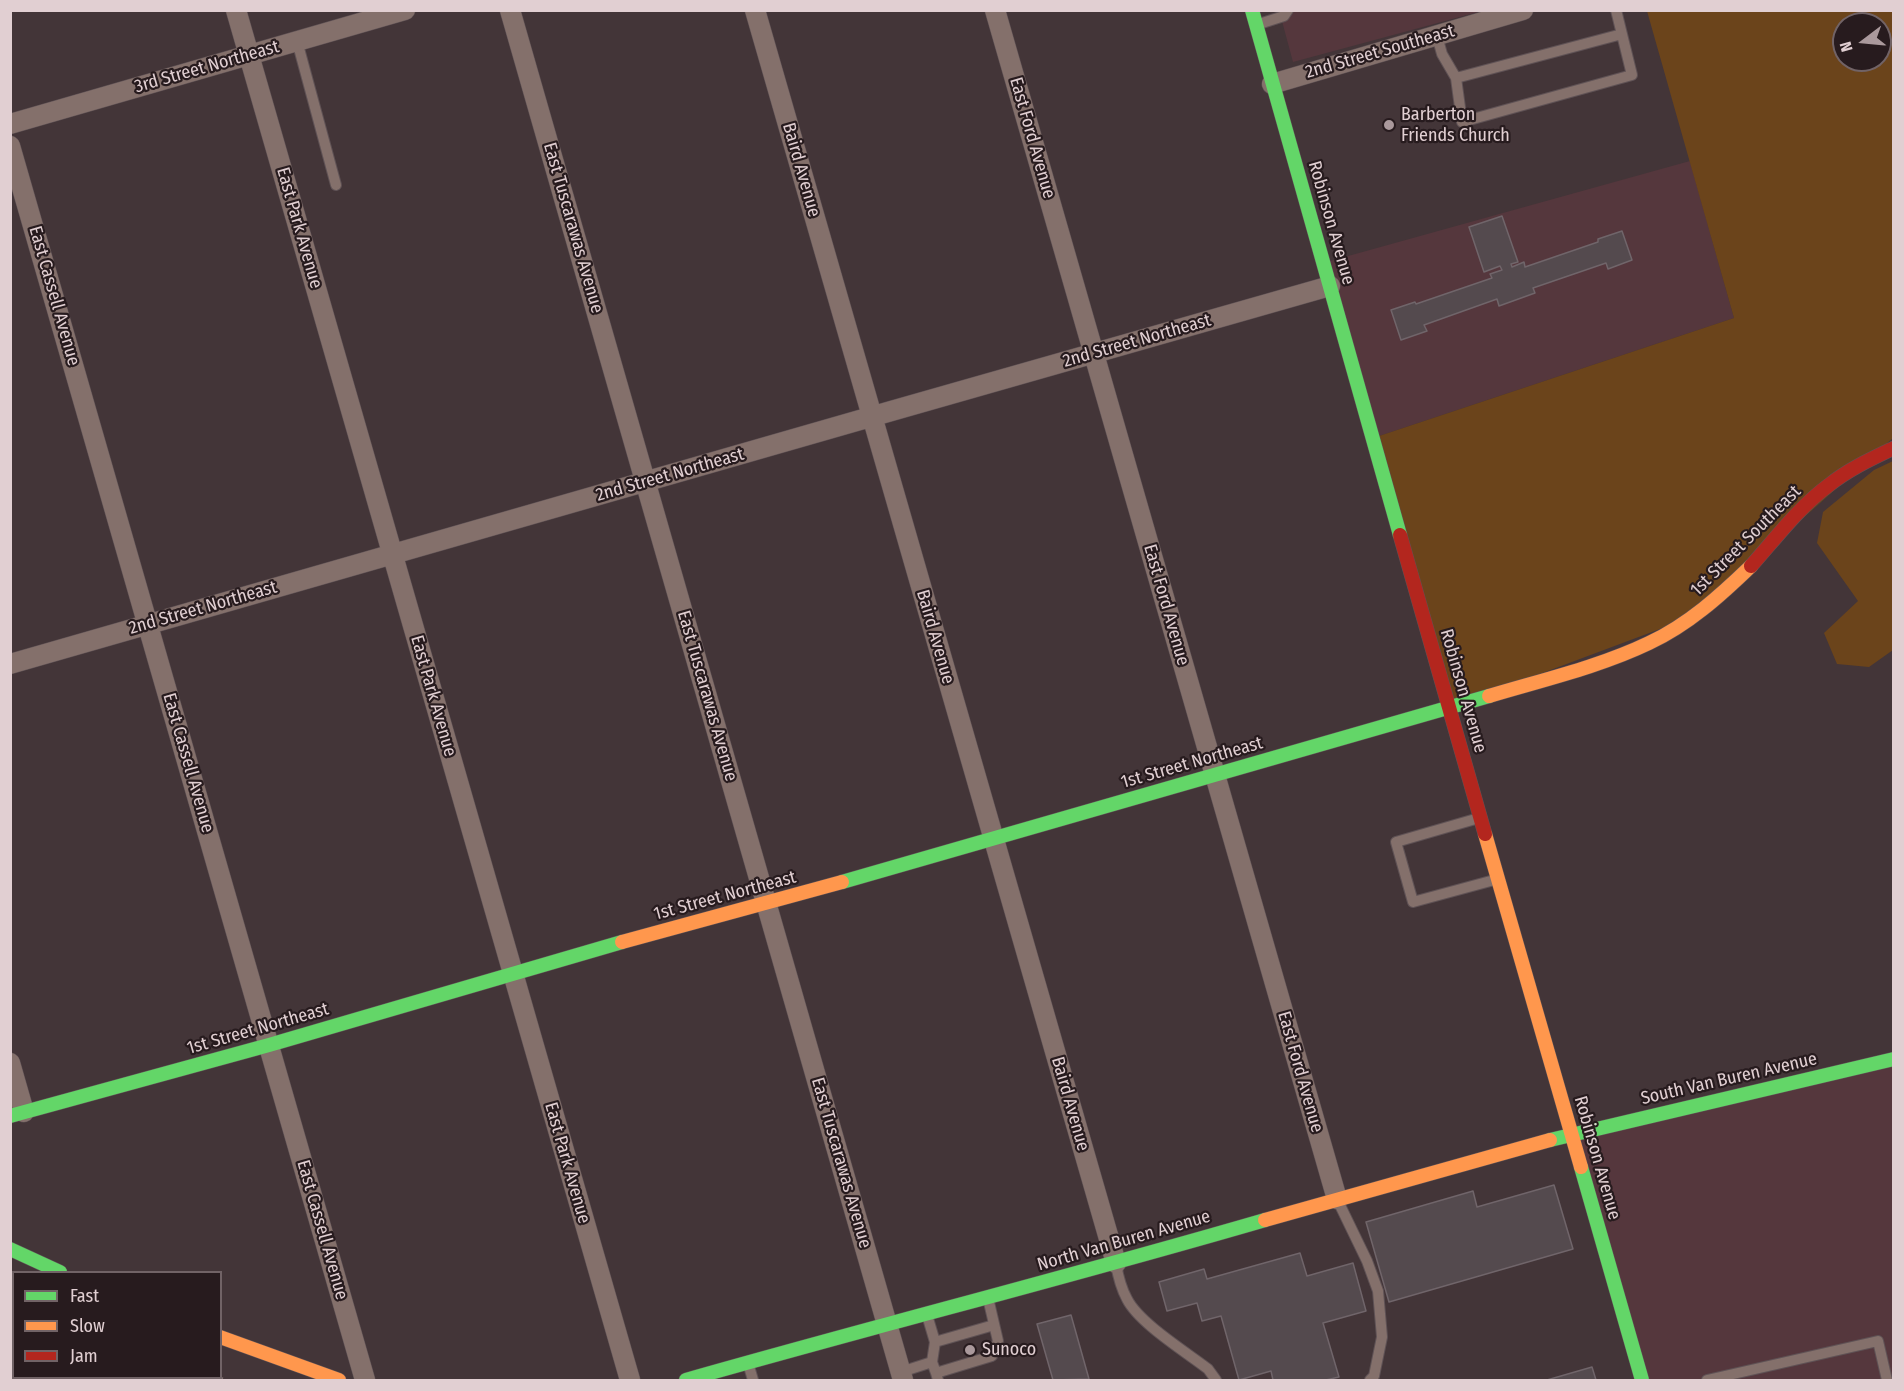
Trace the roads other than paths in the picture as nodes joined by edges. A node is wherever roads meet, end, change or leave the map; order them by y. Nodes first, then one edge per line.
1 (236, 10) edge
2 (405, 10) edge
3 (510, 10) edge
4 (755, 10) edge
5 (995, 10) edge
6 (1252, 10) edge
7 (1288, 10) edge
8 (1523, 10) edge
9 (1617, 10) edge
10 (1256, 26) junction
11 (1622, 34) junction
12 (1437, 36) junction
13 (297, 41) junction
14 (249, 54) junction
15 (1456, 78) junction
16 (1272, 84) junction
17 (10, 124) edge
18 (10, 146) edge
19 (336, 185) dead end
20 (1330, 286) junction
21 (1094, 353) junction
22 (872, 417) junction
23 (1893, 448) edge
24 (646, 482) junction
25 (392, 552) junction
26 (148, 624) junction
27 (10, 664) edge
28 (1449, 708) junction
29 (1215, 775) junction
30 (1480, 818) junction
31 (993, 838) junction
32 (1498, 879) junction
33 (767, 904) junction
34 (513, 974) junction
35 (268, 1045) junction
36 (1893, 1059) edge
37 (10, 1063) edge
38 (17, 1114) edge
39 (1572, 1134) junction
40 (1336, 1199) junction
41 (10, 1249) edge
42 (1116, 1263) junction
43 (58, 1271) edge
44 (988, 1298) junction
45 (927, 1315) junction
46 (888, 1325) junction
47 (994, 1325) junction
48 (222, 1338) edge
49 (934, 1342) junction
50 (747, 1363) junction
51 (935, 1372) edge
52 (952, 1375) edge
53 (902, 1376) edge
54 (339, 1380) edge
55 (365, 1380) edge
56 (630, 1380) edge
57 (686, 1380) edge
58 (753, 1380) edge
59 (1216, 1380) edge
60 (1370, 1380) edge
61 (1642, 1380) edge
62 (1707, 1380) edge
63 (1887, 1380) edge

1 - 14 street, East Park Avenue
2 - 13 street, 3rd Street Northeast
3 - 24 street, East Tuscarawas Avenue
4 - 22 street, Baird Avenue
5 - 21 street, East Ford Avenue
6 - 10 street, Robinson Avenue
7 - 10 lane
8 - 12 street, 2nd Street Southeast
9 - 11 lane
10 - 16 street, Robinson Avenue
11 - 15 lane
11 - 15 lane
12 - 15 lane
12 - 16 street, 2nd Street Southeast
13 - 14 street, 3rd Street Northeast
13 - 19 lane
14 - 17 street, 3rd Street Northeast
14 - 25 street, East Park Avenue
16 - 20 street, Robinson Avenue
18 - 26 street, East Cassell Avenue
20 - 21 street, 2nd Street Northeast
20 - 28 street, Robinson Avenue
21 - 22 street, 2nd Street Northeast
21 - 29 street, East Ford Avenue
22 - 24 street, 2nd Street Northeast
22 - 31 street, Baird Avenue
23 - 28 street, 1st Street Southeast
24 - 25 street, 2nd Street Northeast
24 - 33 street, East Tuscarawas Avenue
25 - 26 street, 2nd Street Northeast
25 - 34 street, East Park Avenue
26 - 27 street, 2nd Street Northeast
26 - 35 street, East Cassell Avenue
28 - 29 street, 1st Street Northeast
28 - 30 street, Robinson Avenue
29 - 31 street, 1st Street Northeast
29 - 40 street, East Ford Avenue
30 - 32 street, Robinson Avenue
30 - 32 lane
31 - 33 street, 1st Street Northeast
31 - 42 street, Baird Avenue
32 - 39 street, Robinson Avenue
33 - 34 street, 1st Street Northeast
33 - 46 street, East Tuscarawas Avenue
34 - 35 street, 1st Street Northeast
34 - 56 street, East Park Avenue
35 - 38 street, 1st Street Northeast
35 - 55 street, East Cassell Avenue
36 - 39 street, South Van Buren Avenue
37 - 38 street
39 - 40 street, North Van Buren Avenue
39 - 61 street, Robinson Avenue
40 - 42 street, North Van Buren Avenue
40 - 60 lane
41 - 43 street
42 - 44 street, North Van Buren Avenue
42 - 59 lane
44 - 45 street, North Van Buren Avenue
44 - 47 lane
45 - 46 street, North Van Buren Avenue
45 - 49 lane
46 - 50 street, North Van Buren Avenue
46 - 53 street, East Tuscarawas Avenue
47 - 49 lane
47 - 52 lane
48 - 54 street
49 - 51 lane
50 - 57 street, North Van Buren Avenue
50 - 58 lane
51 - 52 lane
51 - 53 lane
62 - 63 lane

